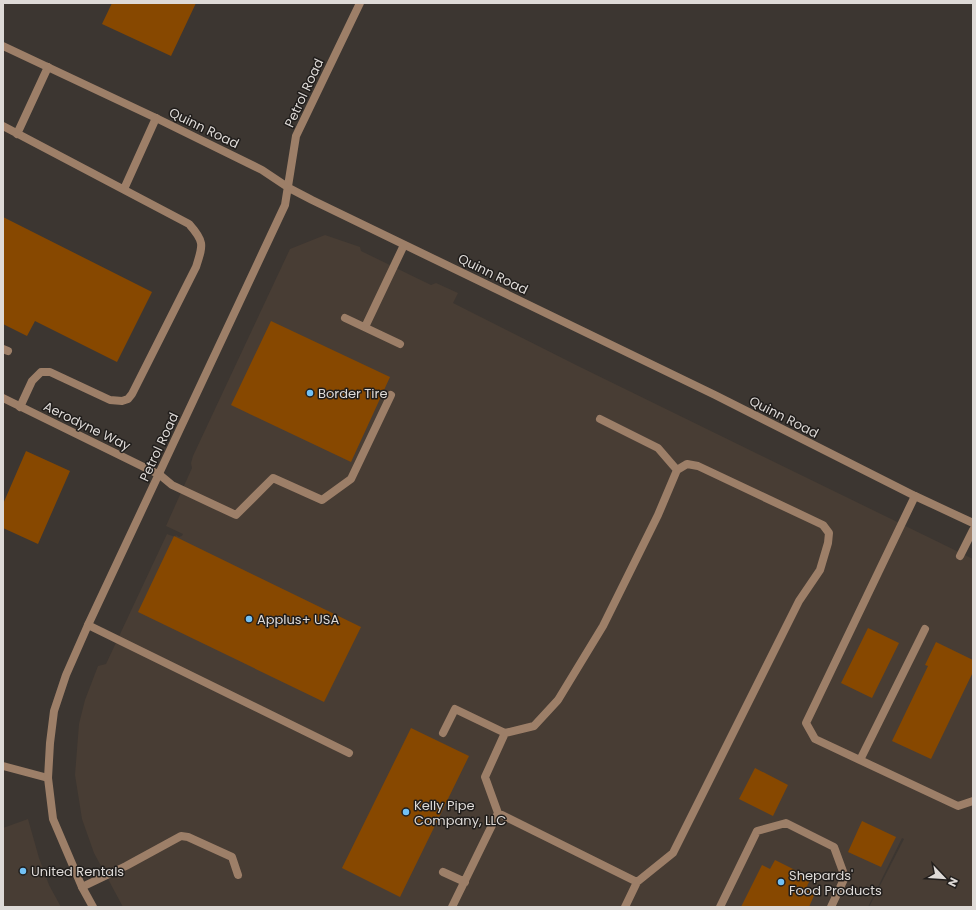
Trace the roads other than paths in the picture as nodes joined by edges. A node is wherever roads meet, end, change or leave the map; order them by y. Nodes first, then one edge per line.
1 (360, 3) edge
2 (3, 46) edge
3 (48, 67) junction
4 (156, 118) junction
5 (3, 126) edge
6 (17, 134) junction
7 (289, 188) junction
8 (124, 189) junction
9 (404, 245) junction
10 (345, 318) dead end
11 (365, 327) junction
12 (400, 344) dead end
13 (391, 395) dead end
14 (3, 398) edge
15 (20, 407) junction
16 (600, 419) dead end
17 (677, 470) junction
18 (160, 474) junction
19 (915, 496) junction
20 (973, 524) edge
21 (973, 530) edge
22 (960, 556) dead end
23 (88, 625) junction
24 (924, 629) dead end
25 (443, 733) dead end
26 (505, 733) junction
27 (349, 753) dead end
28 (860, 760) junction
29 (3, 766) edge
30 (48, 778) junction
31 (973, 801) edge
32 (498, 813) junction
33 (443, 872) dead end
34 (238, 875) dead end
35 (464, 882) junction
36 (637, 882) junction
37 (82, 887) junction
38 (93, 907) edge
39 (452, 907) edge
40 (625, 907) edge
41 (720, 907) edge
42 (831, 907) edge

1 - 7 street, Petrol Road
2 - 3 street, Quinn Road
3 - 4 street, Quinn Road
3 - 6 street
4 - 7 street, Quinn Road
4 - 8 street
5 - 6 street
6 - 8 street
7 - 9 street, Quinn Road
7 - 18 street, Petrol Road
8 - 15 street
9 - 11 street
9 - 19 street, Quinn Road
10 - 11 street
11 - 12 street
13 - 18 street, Aerodyne Way
14 - 15 street, Aerodyne Way
15 - 18 street, Aerodyne Way
16 - 17 street
17 - 26 street
17 - 36 street
18 - 23 street, Petrol Road
19 - 20 street, Quinn Road
19 - 28 street
21 - 22 street
23 - 27 street
23 - 30 street, Petrol Road
24 - 28 street
25 - 26 street
26 - 32 street
28 - 31 street
29 - 30 street
30 - 37 street, Petrol Road
32 - 35 street
32 - 36 street
33 - 35 street
34 - 37 street
35 - 39 street
36 - 40 street
37 - 38 street, Petrol Road
41 - 42 street

